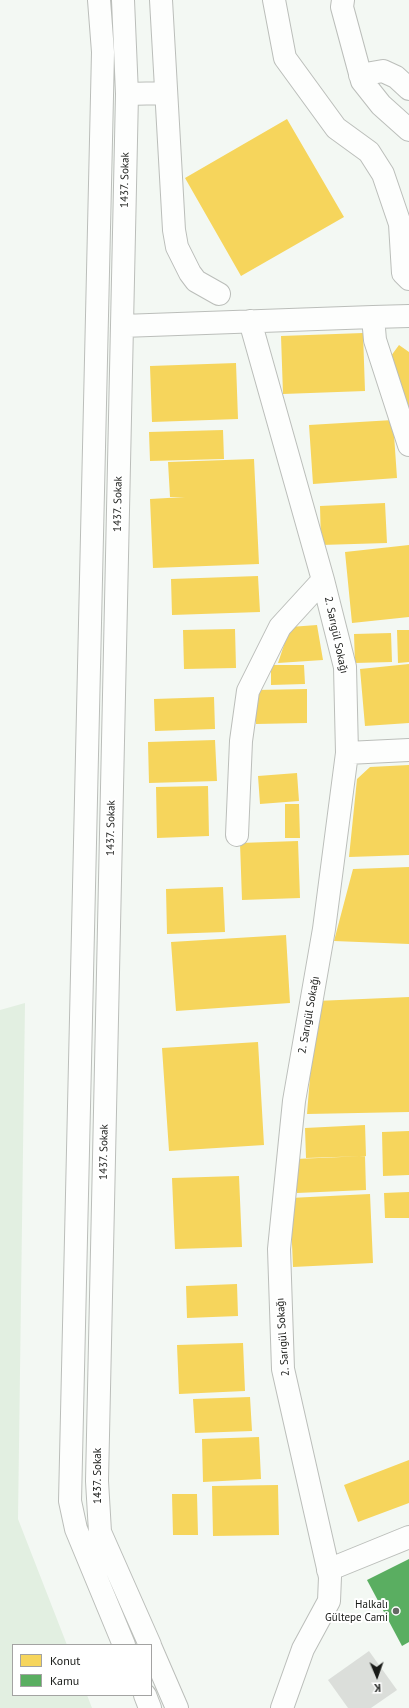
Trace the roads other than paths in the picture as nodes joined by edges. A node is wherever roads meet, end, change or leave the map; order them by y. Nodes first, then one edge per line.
1 (99, 0) edge
2 (122, 0) edge
3 (161, 0) edge
4 (274, 0) edge
5 (343, 0) edge
6 (360, 75) junction
7 (409, 89) edge
8 (166, 93) junction
9 (127, 94) junction
10 (409, 130) edge
11 (409, 279) edge
12 (219, 294) dead end
13 (409, 316) edge
14 (373, 317) junction
15 (250, 321) junction
16 (122, 326) junction
17 (409, 445) edge
18 (323, 580) junction
19 (409, 750) edge
20 (347, 753) junction
21 (237, 835) dead end
22 (409, 1537) edge
23 (328, 1570) junction
24 (124, 1644) edge
25 (150, 1644) edge
26 (152, 1650) edge
27 (145, 1696) edge
28 (150, 1708) edge
29 (177, 1708) edge
30 (282, 1708) edge

1 - 24 street
2 - 9 street, 1437. Sokak
3 - 8 street
4 - 11 street
5 - 6 street
6 - 7 street
6 - 10 street
8 - 9 street
8 - 12 street
9 - 16 street, 1437. Sokak
13 - 14 street
14 - 15 street
14 - 17 street
15 - 16 street
15 - 18 street, 2. Sarıgül Sokağı
16 - 25 street, 1437. Sokak
18 - 20 street, 2. Sarıgül Sokağı
18 - 21 street
19 - 20 street
20 - 23 street, 2. Sarıgül Sokağı
22 - 23 street
23 - 30 street, 2. Sarıgül Sokağı
26 - 29 street
27 - 28 street

